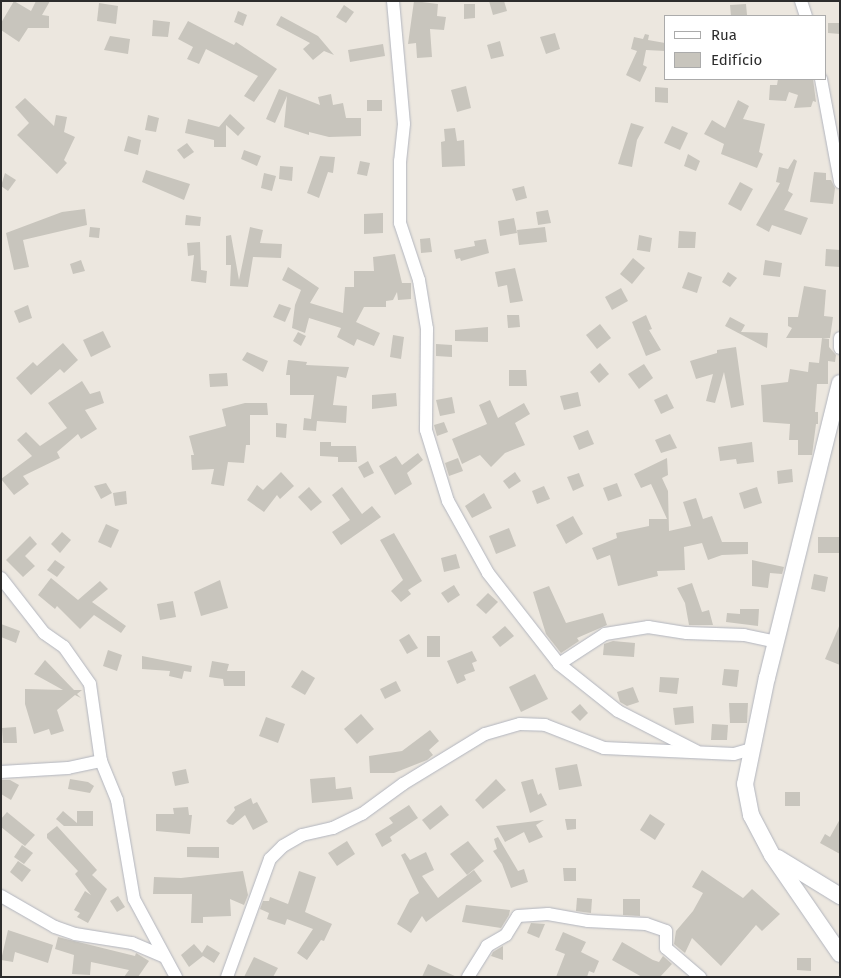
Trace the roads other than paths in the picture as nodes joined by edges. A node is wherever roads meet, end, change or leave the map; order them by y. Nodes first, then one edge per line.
1 (393, 1) edge
2 (801, 1) edge
3 (806, 15) edge
4 (821, 80) edge
5 (840, 182) edge
6 (840, 338) edge
7 (840, 348) edge
8 (840, 383) edge
9 (1, 578) edge
10 (776, 642) junction
11 (560, 664) junction
12 (752, 749) junction
13 (696, 751) junction
14 (101, 761) junction
15 (1, 772) edge
16 (772, 855) junction
17 (1, 896) edge
18 (840, 896) edge
19 (840, 954) edge
20 (163, 956) junction
21 (176, 977) edge
22 (227, 977) edge
23 (468, 977) edge
24 (700, 977) edge

1 - 11 street
2 - 3 street
4 - 5 street
6 - 7 street
8 - 10 street
9 - 14 street
10 - 11 street
10 - 12 street
11 - 13 street
12 - 13 street
12 - 16 street
13 - 22 street
14 - 15 street
14 - 20 street
16 - 18 street
16 - 19 street
17 - 20 street
20 - 21 street
23 - 24 street

